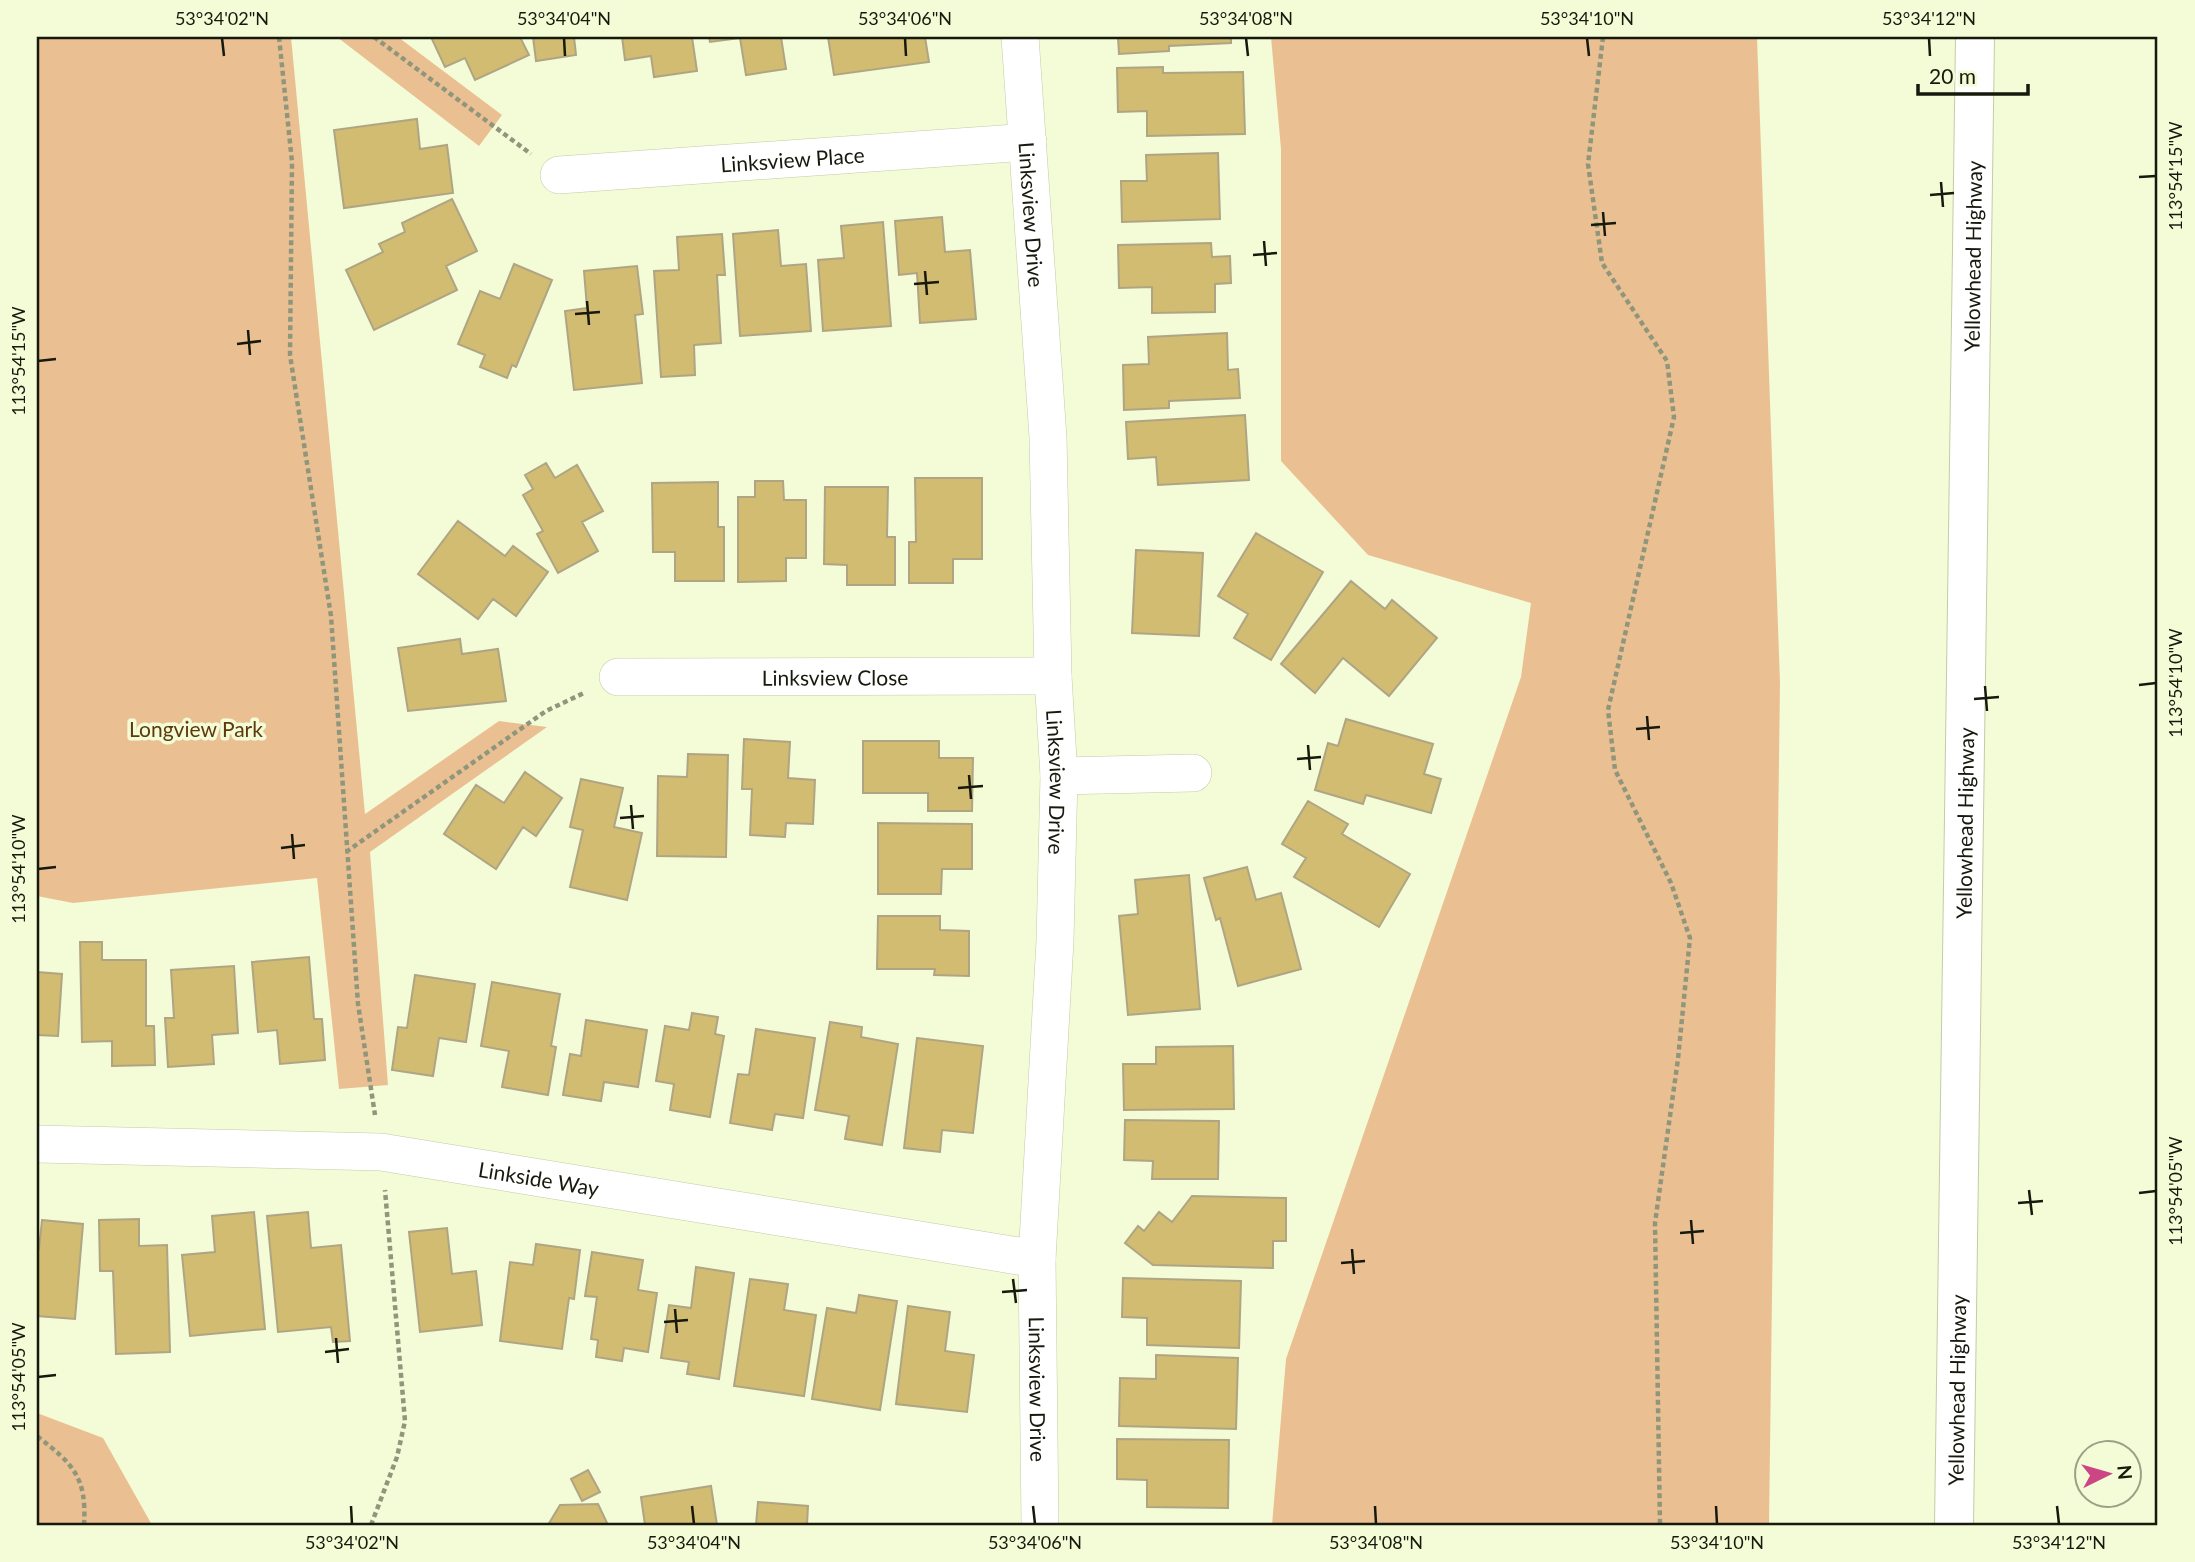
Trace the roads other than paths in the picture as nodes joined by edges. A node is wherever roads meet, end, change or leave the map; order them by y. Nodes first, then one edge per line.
1 (1020, 37) edge
2 (1975, 37) edge
3 (1028, 142) junction
4 (559, 175) road end
5 (1053, 676) junction
6 (618, 677) road end
7 (1193, 773) dead end
8 (1059, 776) junction
9 (37, 1144) edge
10 (1037, 1259) junction
11 (1040, 1525) edge
12 (1954, 1525) edge

1 - 3 street, Linksview Drive
2 - 12 highway, Yellowhead Highway
3 - 4 street, Linksview Place
3 - 5 street, Linksview Drive
5 - 6 street, Linksview Close
5 - 8 street, Linksview Drive
7 - 8 street
8 - 10 street, Linksview Drive
9 - 10 street, Linkside Way
10 - 11 street, Linksview Drive

